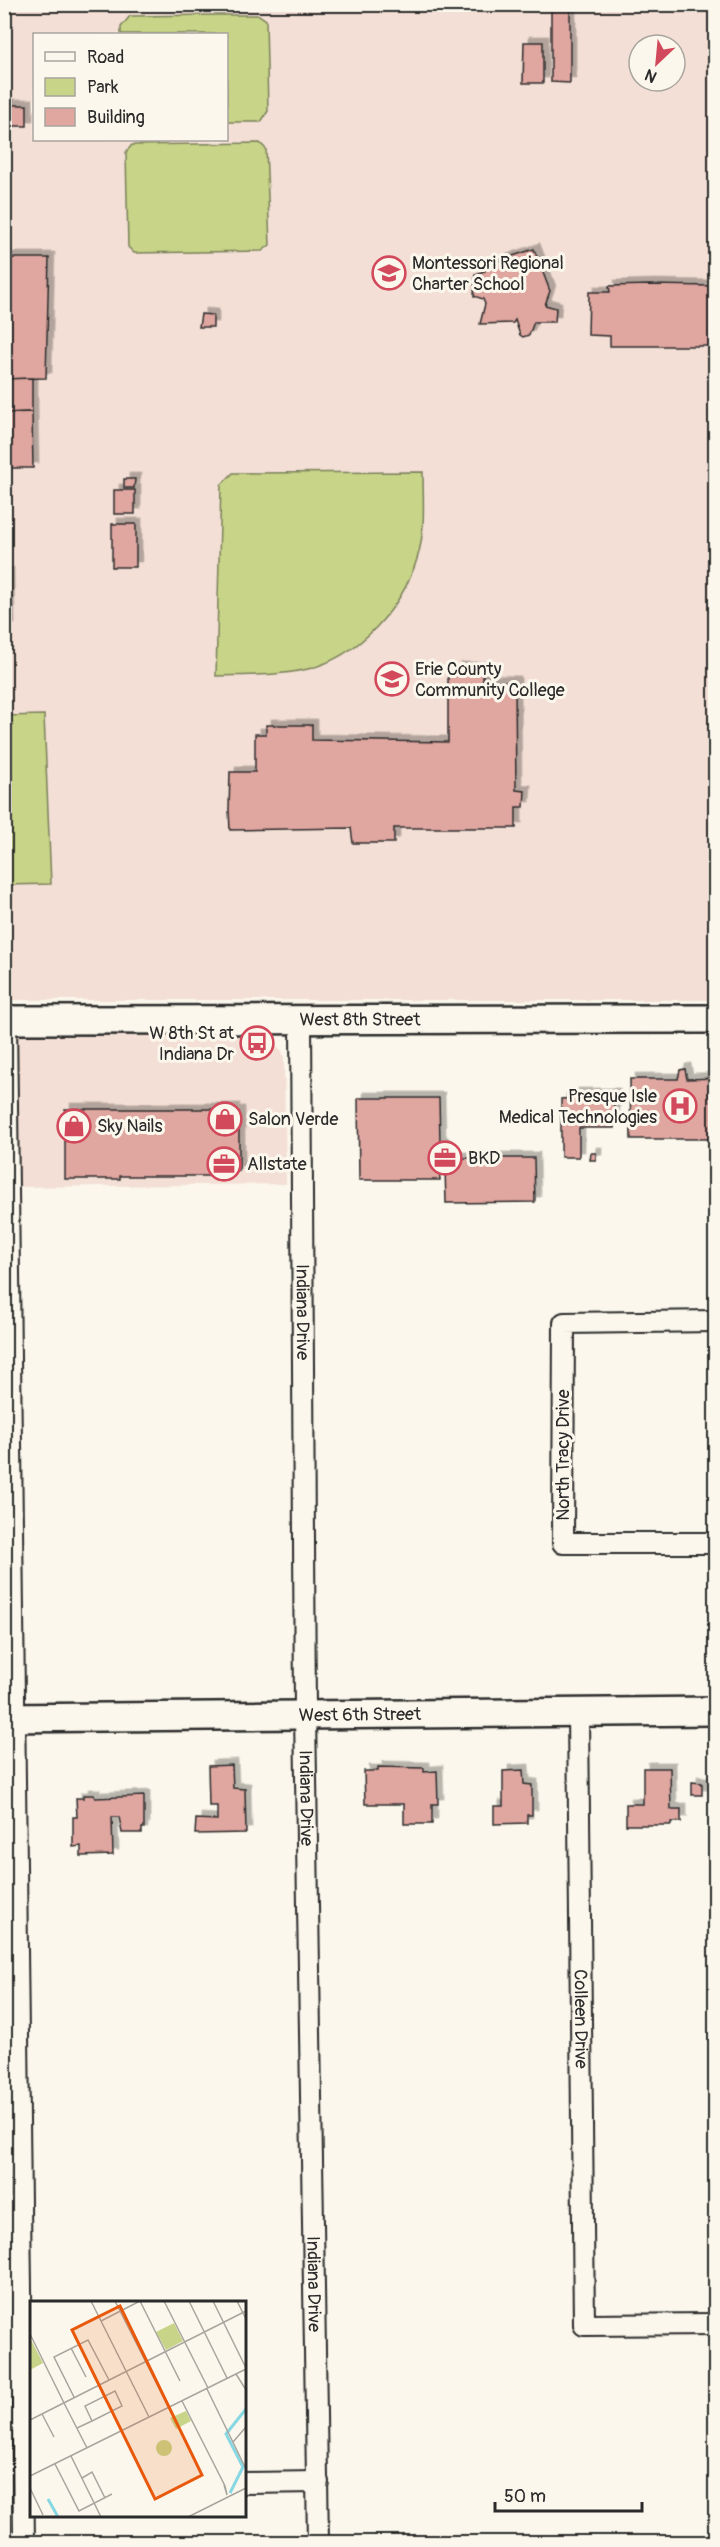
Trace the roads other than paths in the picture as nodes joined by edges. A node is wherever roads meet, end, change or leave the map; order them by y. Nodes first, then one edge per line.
1 (716, 1019) edge
2 (5, 1020) edge
3 (301, 1020) junction
4 (716, 1321) edge
5 (716, 1543) edge
6 (716, 1711) edge
7 (578, 1713) junction
8 (305, 1714) junction
9 (10, 1718) edge
10 (716, 2324) edge
11 (318, 2482) junction
12 (246, 2483) edge
13 (20, 2487) edge
14 (24, 2542) edge
15 (318, 2542) edge

1 - 3 main road, West 8th Street
2 - 3 main road, West 8th Street
2 - 9 street
3 - 8 street, Indiana Drive
4 - 5 street, North Tracy Drive
6 - 7 main road, West 6th Street
7 - 8 main road, West 6th Street
7 - 10 street, Colleen Drive
8 - 9 main road, West 6th Street
8 - 11 street, Indiana Drive
9 - 13 street
11 - 12 street
11 - 15 street, Indiana Drive
13 - 14 street

